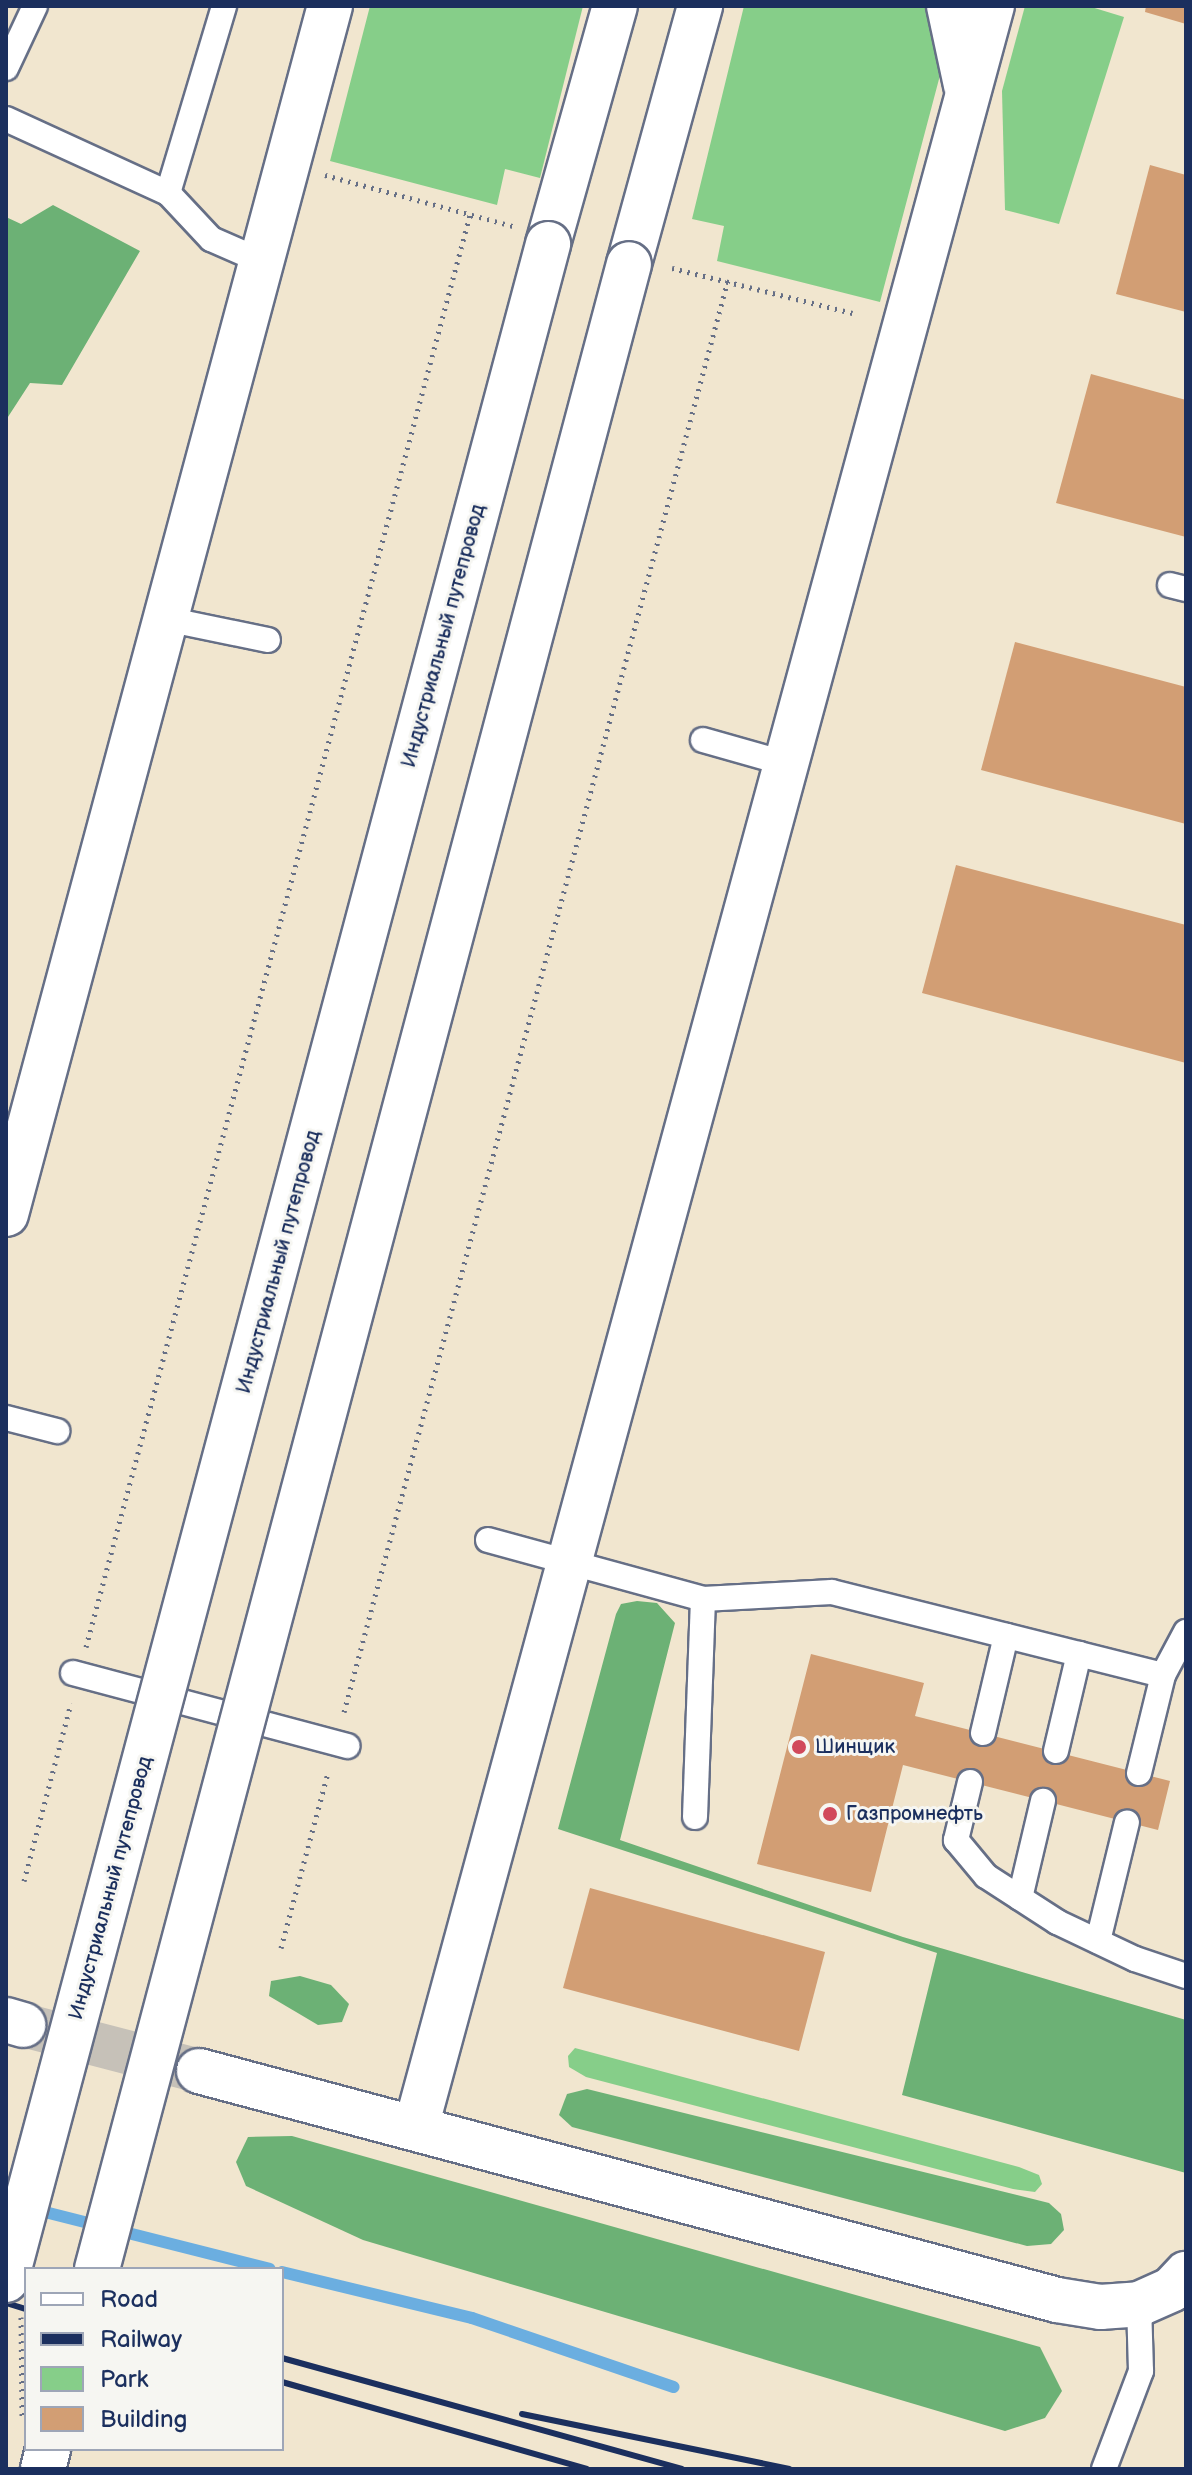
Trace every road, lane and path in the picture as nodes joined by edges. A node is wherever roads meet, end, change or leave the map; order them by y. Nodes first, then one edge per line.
1 (35, 6) edge
2 (224, 6) edge
3 (330, 6) edge
4 (615, 6) edge
5 (949, 6) edge
6 (992, 6) edge
7 (701, 9) edge
8 (6, 68) edge
9 (968, 102) junction
10 (6, 119) edge
11 (318, 173) dead end
12 (168, 193) junction
13 (470, 215) junction
14 (530, 239) junction
15 (261, 261) junction
16 (671, 275) dead end
17 (728, 280) junction
18 (852, 313) dead end
19 (166, 619) junction
20 (268, 640) dead end
21 (703, 740) dead end
22 (788, 764) junction
23 (6, 1214) edge
24 (6, 1418) edge
25 (57, 1431) dead end
26 (488, 1540) dead end
27 (570, 1563) junction
28 (703, 1599) junction
29 (1186, 1632) edge
30 (1006, 1636) junction
31 (1079, 1654) junction
32 (76, 1674) junction
33 (1163, 1675) junction
34 (983, 1733) dead end
35 (341, 1745) junction
36 (1056, 1751) dead end
37 (1139, 1773) dead end
38 (970, 1782) dead end
39 (1043, 1801) dead end
40 (695, 1817) dead end
41 (1127, 1822) dead end
42 (24, 1881) dead end
43 (1020, 1898) junction
44 (1098, 1941) junction
45 (281, 1948) dead end
46 (1186, 1976) edge
47 (199, 2071) tunnel mouth
48 (416, 2127) junction
49 (98, 2267) edge
50 (1186, 2274) edge
51 (13, 2294) edge
52 (1139, 2304) junction
53 (24, 2410) edge
54 (1104, 2469) edge

1 - 8 lane
2 - 12 lane
3 - 15 main road
4 - 14 main road, Индустриальный путепровод
5 - 9 main road
6 - 9 main road
7 - 49 main road, bridge
9 - 22 main road
10 - 12 lane
11 - 13 path
12 - 15 lane
13 - 14 path
13 - 32 path
14 - 51 main road, Индустриальный путепровод, bridge
15 - 19 main road
16 - 17 path
17 - 18 path
17 - 35 path
19 - 20 lane
19 - 23 main road
21 - 22 lane
22 - 27 main road
24 - 25 lane
26 - 27 lane
27 - 28 lane
27 - 48 main road
28 - 30 lane
28 - 40 lane
29 - 33 lane
30 - 31 lane
30 - 34 lane
31 - 33 lane
31 - 36 lane
32 - 35 lane
32 - 42 path
33 - 37 lane
35 - 45 path
38 - 43 lane
39 - 43 lane
41 - 44 lane
43 - 44 lane
44 - 46 lane
47 - 48 main road
48 - 52 main road
50 - 52 main road
51 - 53 path
52 - 54 lane

